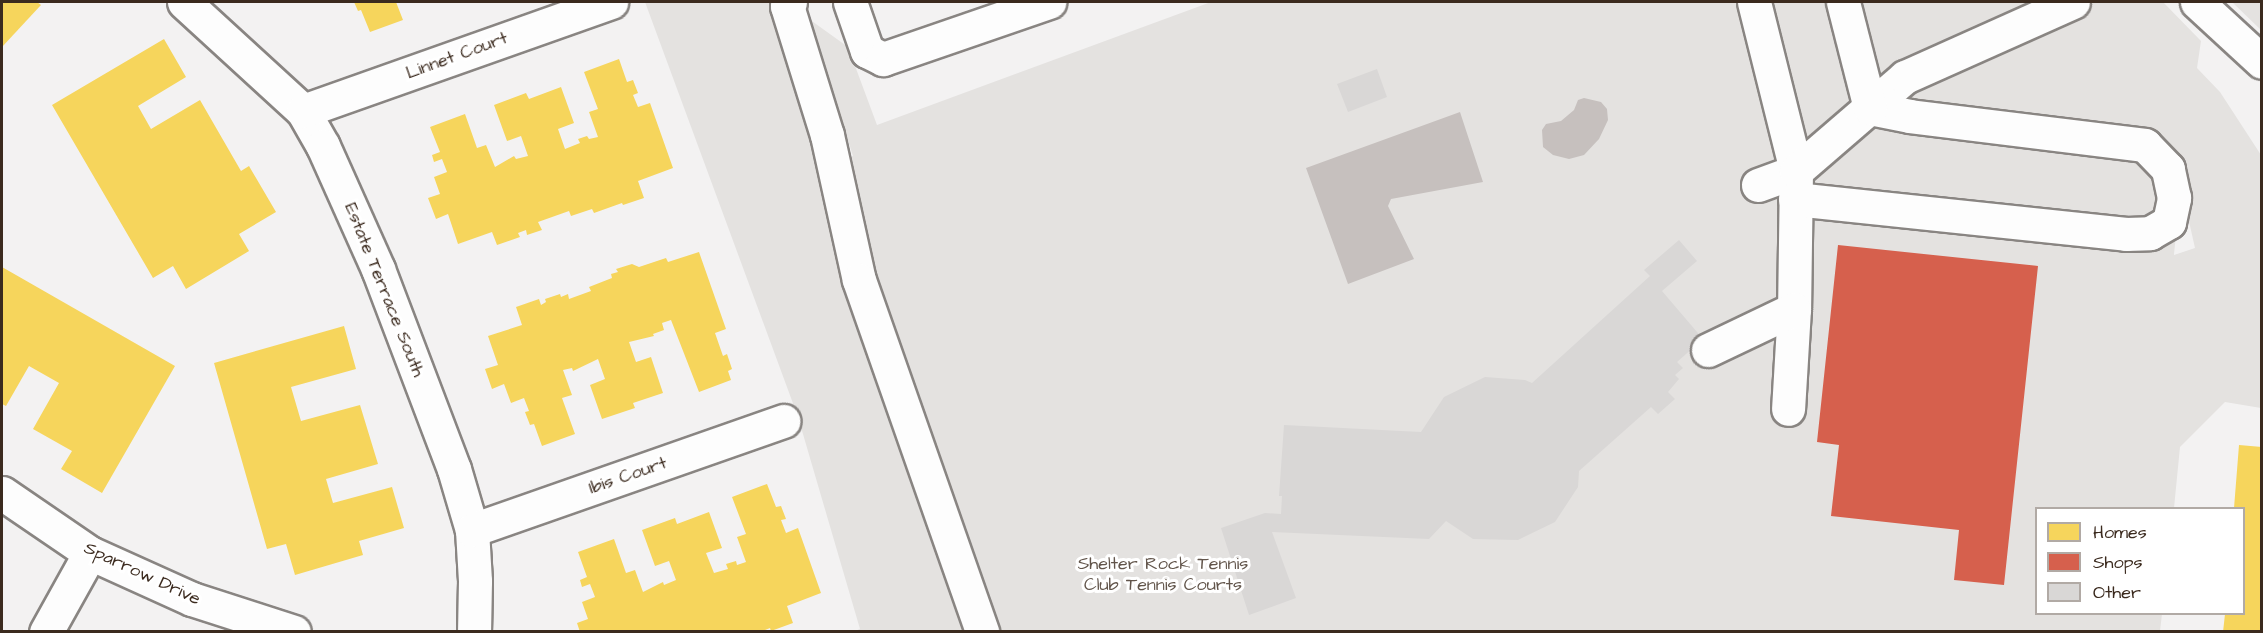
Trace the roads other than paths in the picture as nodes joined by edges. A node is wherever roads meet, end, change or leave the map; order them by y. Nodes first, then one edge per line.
1 (184, 2) edge
2 (611, 2) edge
3 (850, 2) edge
4 (1048, 2) edge
5 (1754, 2) edge
6 (1844, 2) edge
7 (2073, 2) edge
8 (2197, 2) edge
9 (787, 3) edge
10 (2262, 62) edge
11 (1870, 108) junction
12 (303, 111) junction
13 (1758, 185) dead end
14 (1796, 185) junction
15 (1794, 309) junction
16 (1708, 350) dead end
17 (1788, 409) dead end
18 (784, 422) dead end
19 (2, 493) edge
20 (472, 530) junction
21 (90, 553) junction
22 (46, 632) edge
23 (294, 632) edge
24 (474, 632) edge
25 (982, 632) edge

1 - 12 street, Estate Terrace South
2 - 12 street, Linnet Court
3 - 4 street
5 - 14 street
6 - 11 street
7 - 11 street
8 - 10 street
9 - 25 street
11 - 14 street
11 - 14 street
12 - 20 street, Estate Terrace South
13 - 14 street
14 - 15 street
15 - 16 street
15 - 17 street
18 - 20 street, Ibis Court
19 - 21 street, Sparrow Drive
20 - 24 street, Estate Terrace South
21 - 22 street
21 - 23 street, Sparrow Drive

